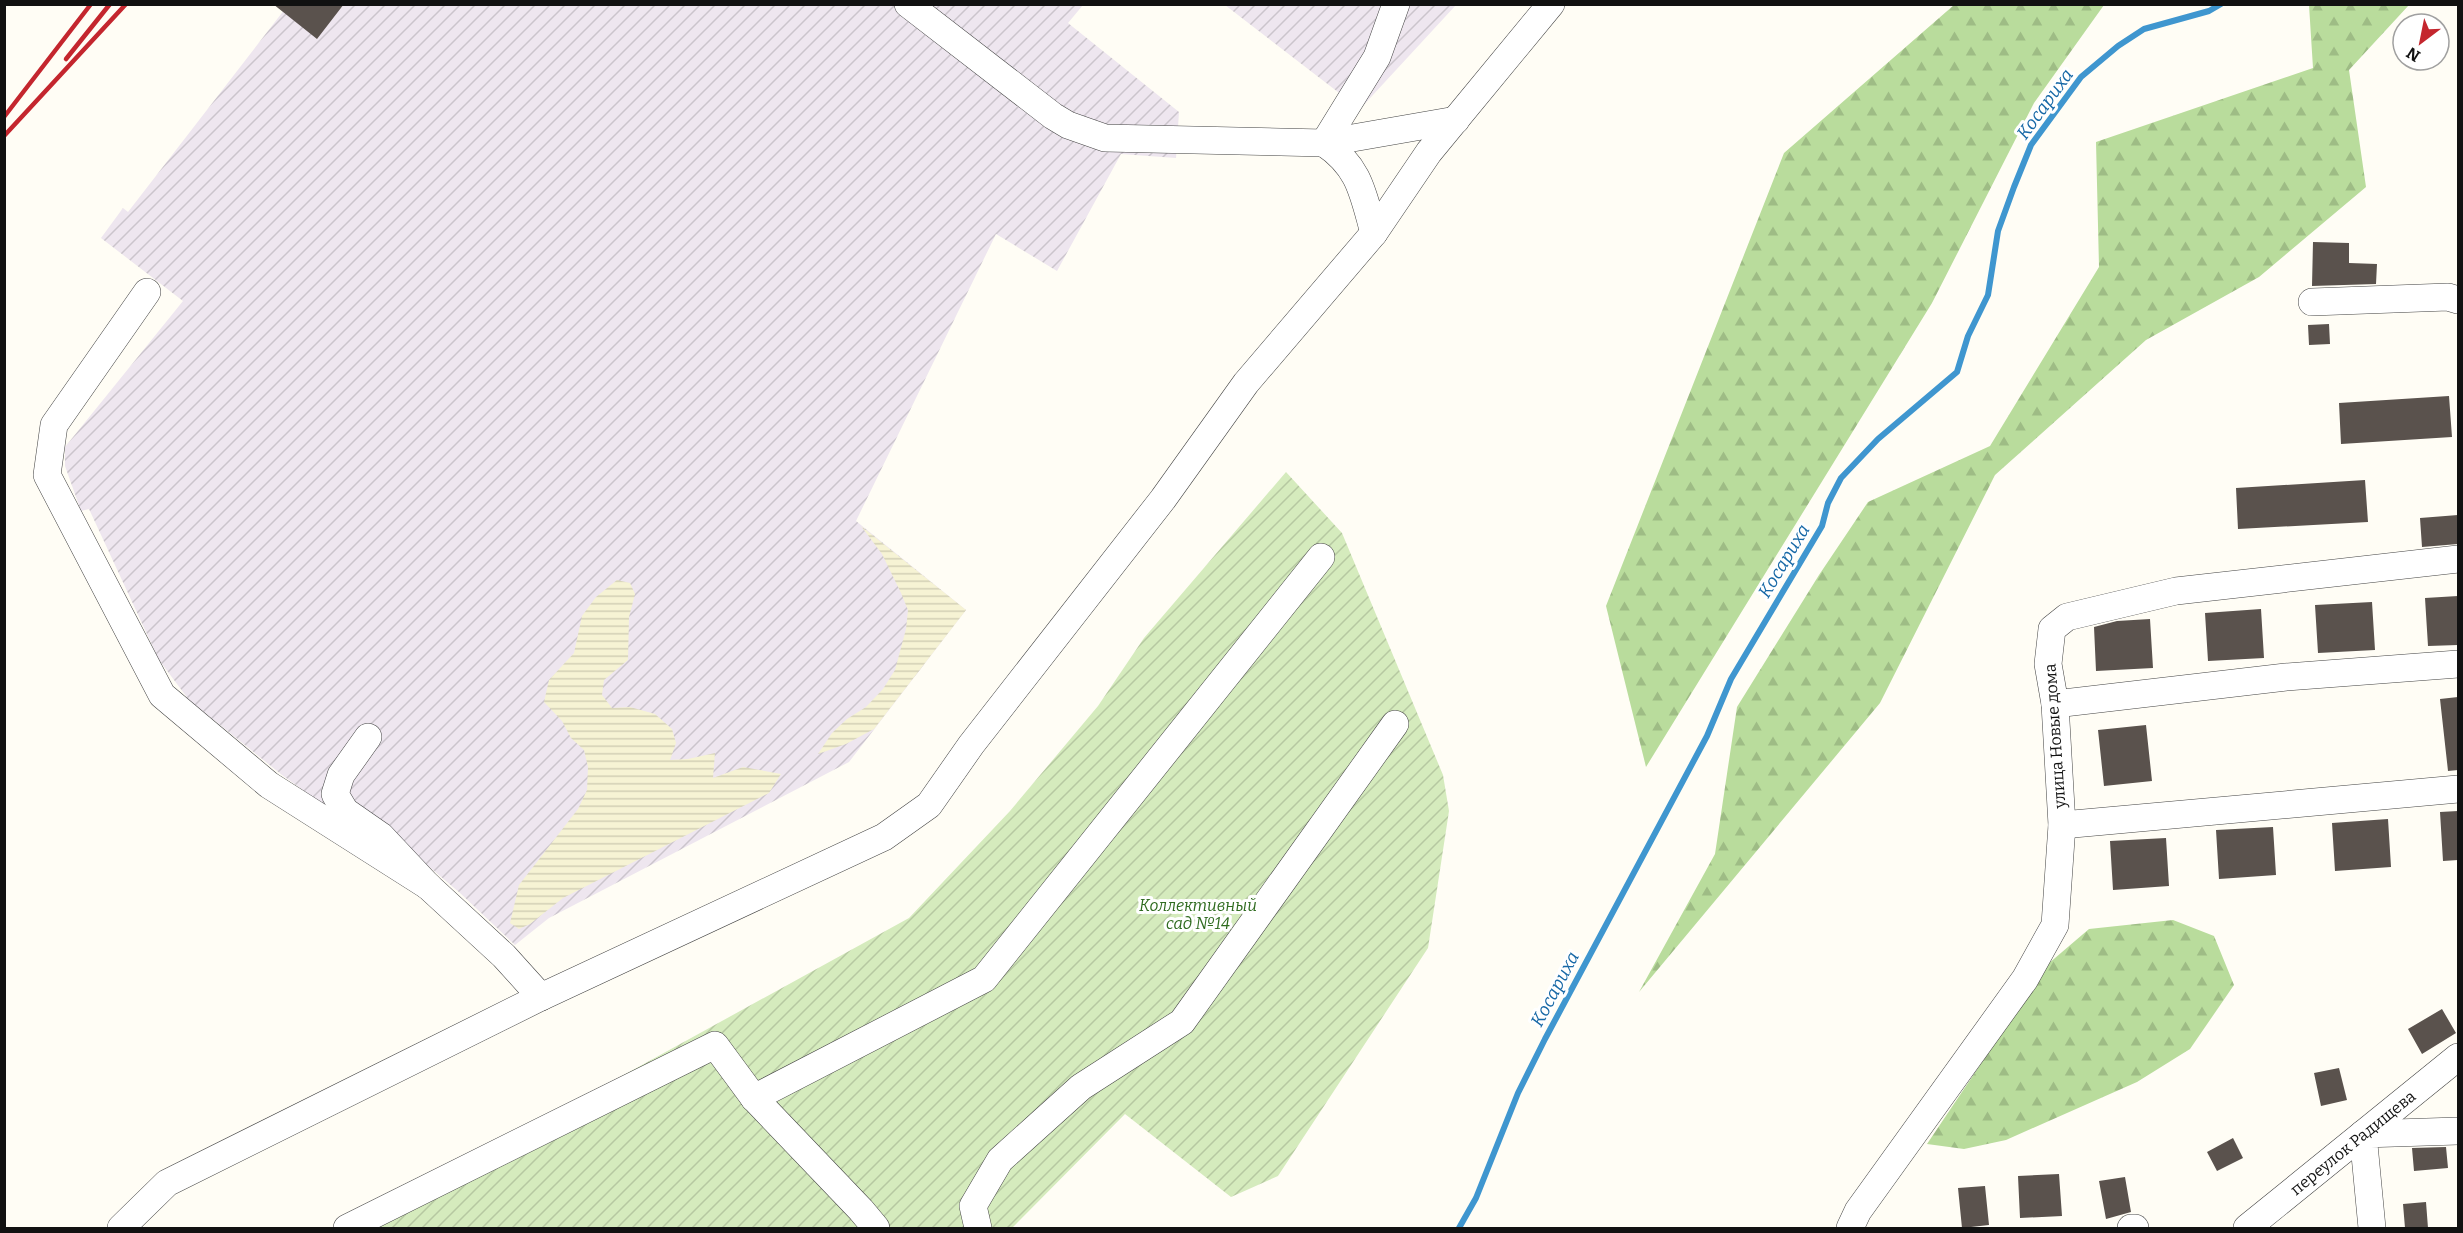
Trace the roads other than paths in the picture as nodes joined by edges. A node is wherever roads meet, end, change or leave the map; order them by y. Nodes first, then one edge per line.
1 (1396, 4) edge
2 (1551, 4) edge
3 (919, 8) edge
4 (1456, 120) junction
5 (1324, 143) junction
6 (1374, 233) junction
7 (147, 292) dead end
8 (2458, 300) edge
9 (2312, 302) dead end
10 (1321, 557) dead end
11 (2458, 559) edge
12 (2458, 664) edge
13 (2055, 704) junction
14 (1395, 724) dead end
15 (368, 737) dead end
16 (2458, 789) edge
17 (2062, 825) junction
18 (428, 886) junction
19 (542, 998) junction
20 (2458, 1057) edge
21 (754, 1098) junction
22 (2458, 1131) edge
23 (2363, 1134) junction
24 (121, 1228) edge
25 (347, 1228) edge
26 (876, 1228) edge
27 (978, 1228) edge
28 (1850, 1228) edge
29 (2131, 1228) edge
30 (2136, 1228) edge
31 (2247, 1228) edge
32 (2372, 1228) edge

1 - 5 street
2 - 4 street
3 - 5 street
4 - 5 street
4 - 6 street
5 - 6 street
6 - 19 street
7 - 18 street
8 - 9 street
10 - 21 street
11 - 13 street, улица Новые дома
12 - 13 street
13 - 17 street, улица Новые дома
14 - 27 street
15 - 18 street
16 - 17 street, улица Новые дома
17 - 28 street
18 - 19 street
19 - 24 street
20 - 23 street, переулок Радищева
21 - 25 street
21 - 26 street
22 - 23 street
23 - 31 street, переулок Радищева
23 - 32 street
29 - 30 street

